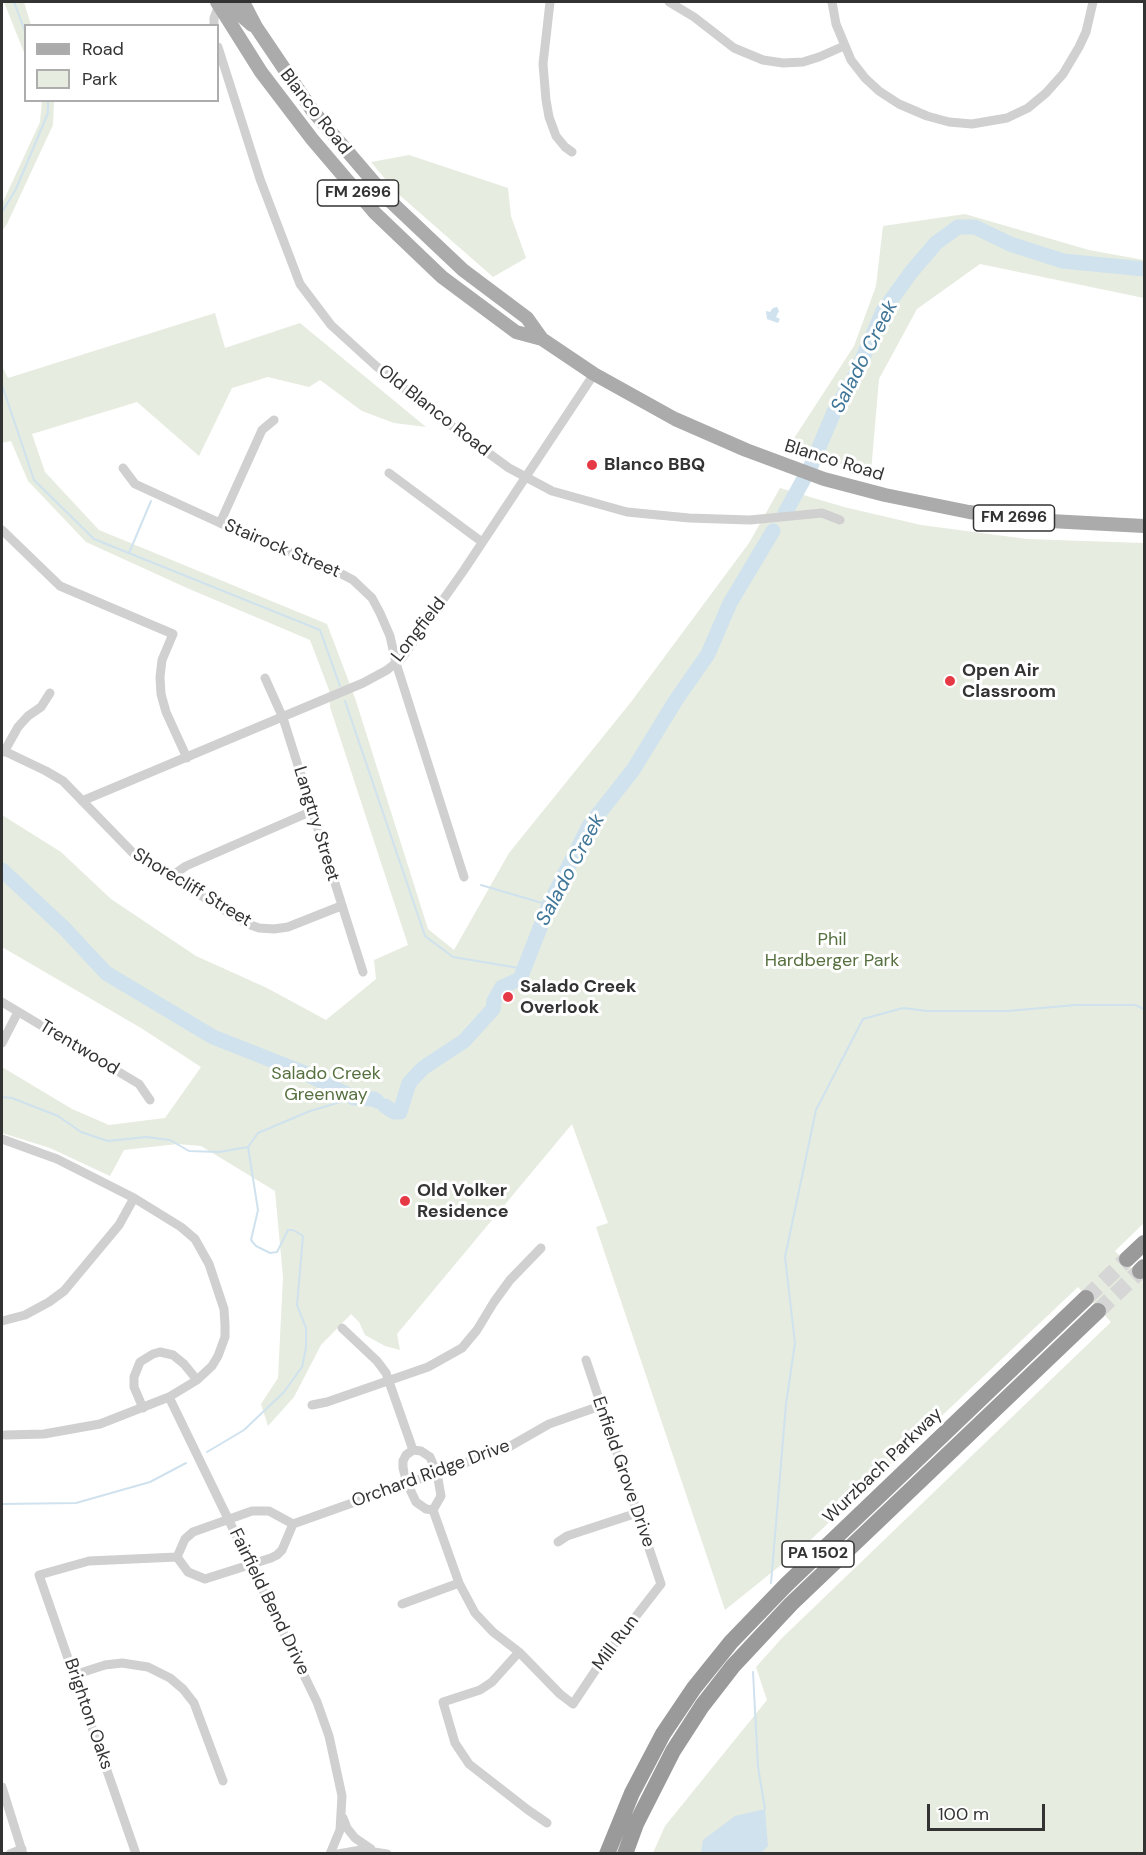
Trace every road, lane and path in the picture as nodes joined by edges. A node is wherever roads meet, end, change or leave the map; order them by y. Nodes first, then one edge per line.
1 (243, 2) edge
2 (550, 2) edge
3 (669, 2) edge
4 (832, 2) edge
5 (1093, 2) edge
6 (218, 3) edge
7 (214, 24) edge
8 (256, 27) junction
9 (844, 46) junction
10 (219, 50) edge
11 (572, 152) dead end
12 (542, 339) junction
13 (594, 374) junction
14 (274, 420) dead end
15 (123, 468) dead end
16 (389, 473) dead end
17 (525, 478) junction
18 (840, 520) dead end
19 (220, 523) junction
20 (1144, 526) edge
21 (2, 530) edge
22 (482, 542) junction
23 (396, 663) junction
24 (265, 678) dead end
25 (50, 693) dead end
26 (283, 718) junction
27 (3, 751) edge
28 (187, 758) junction
29 (82, 801) junction
30 (312, 811) junction
31 (171, 877) junction
32 (464, 877) dead end
33 (341, 906) junction
34 (363, 972) dead end
35 (2, 1002) edge
36 (18, 1012) junction
37 (2, 1043) edge
38 (150, 1100) dead end
39 (2, 1139) edge
40 (134, 1198) junction
41 (1144, 1243) edge
42 (541, 1248) dead end
43 (1127, 1259) tunnel mouth
44 (1086, 1298) tunnel mouth
45 (1098, 1311) tunnel mouth
46 (2, 1322) edge
47 (342, 1328) dead end
48 (586, 1360) dead end
49 (197, 1380) junction
50 (389, 1381) junction
51 (169, 1397) junction
52 (312, 1405) dead end
53 (600, 1406) junction
54 (143, 1408) junction
55 (5, 1435) dead end
56 (412, 1450) junction
57 (437, 1473) junction
58 (407, 1483) junction
59 (433, 1510) junction
60 (637, 1514) junction
61 (229, 1519) junction
62 (293, 1524) junction
63 (558, 1542) dead end
64 (177, 1557) junction
65 (251, 1564) junction
66 (459, 1583) junction
67 (662, 1584) joint
68 (402, 1604) dead end
69 (519, 1652) junction
70 (74, 1676) junction
71 (223, 1782) dead end
72 (2, 1787) edge
73 (342, 1815) junction
74 (547, 1823) dead end
75 (373, 1850) junction
76 (23, 1851) edge
77 (10, 1854) edge
78 (136, 1854) edge
79 (330, 1854) edge
80 (338, 1854) edge
81 (387, 1854) edge
82 (607, 1854) edge
83 (625, 1854) edge

1 - 8 main road, Blanco Road / FM 2696
2 - 11 street
3 - 9 street
4 - 9 street
5 - 9 street
6 - 7 street
6 - 8 main road
6 - 12 main road, Blanco Road / FM 2696
8 - 12 main road, Blanco Road / FM 2696
10 - 17 street, Old Blanco Road
12 - 13 main road, Blanco Road / FM 2696
13 - 17 street, Longfield
13 - 20 main road, Blanco Road / FM 2696
14 - 19 street
15 - 19 street, Stairock Street
16 - 22 street
17 - 18 street, Old Blanco Road
17 - 22 street, Longfield
19 - 23 street, Stairock Street
21 - 28 street
22 - 23 street, Longfield
23 - 26 street, Longfield
23 - 32 street, Stairock Street
24 - 26 street, Langtry Street
25 - 27 street
26 - 28 street, Longfield
26 - 30 street, Langtry Street
27 - 29 street, Shorecliff Street
28 - 29 street, Longfield
29 - 31 street, Shorecliff Street
30 - 31 street
30 - 33 street, Langtry Street
31 - 33 street, Shorecliff Street
33 - 34 street, Langtry Street
35 - 36 street, Trentwood
36 - 37 street
36 - 38 street, Trentwood
39 - 40 street
40 - 46 street
40 - 49 street
41 - 43 highway
42 - 50 street
44 - 82 highway, Wurzbach Parkway / PA 1502
45 - 83 highway, Wurzbach Parkway / PA 1502
47 - 50 street
48 - 53 street, Enfield Grove Drive
49 - 51 street
49 - 54 street
50 - 52 street
50 - 56 street
51 - 54 street
51 - 61 street, Fairfield Bend Drive
53 - 57 street, Orchard Ridge Drive
53 - 60 street, Enfield Grove Drive
54 - 55 street
56 - 57 street
56 - 58 street
57 - 58 street, Orchard Ridge Drive
57 - 59 street
58 - 59 street
58 - 62 street, Orchard Ridge Drive
59 - 66 street
60 - 63 street
60 - 67 street, Enfield Grove Drive
61 - 62 street
61 - 64 street
61 - 65 street, Fairfield Bend Drive
62 - 65 street
64 - 65 street
64 - 70 street, Brighton Oaks
65 - 73 street, Fairfield Bend Drive
66 - 68 street
66 - 69 street
67 - 69 street, Mill Run
69 - 74 street
70 - 71 street
70 - 78 street, Brighton Oaks
72 - 76 street
73 - 75 street, Fairfield Bend Drive
73 - 79 street, Fairfield Bend Drive
75 - 80 street, Fairfield Bend Drive
75 - 81 street, Fairfield Bend Drive
76 - 77 street

